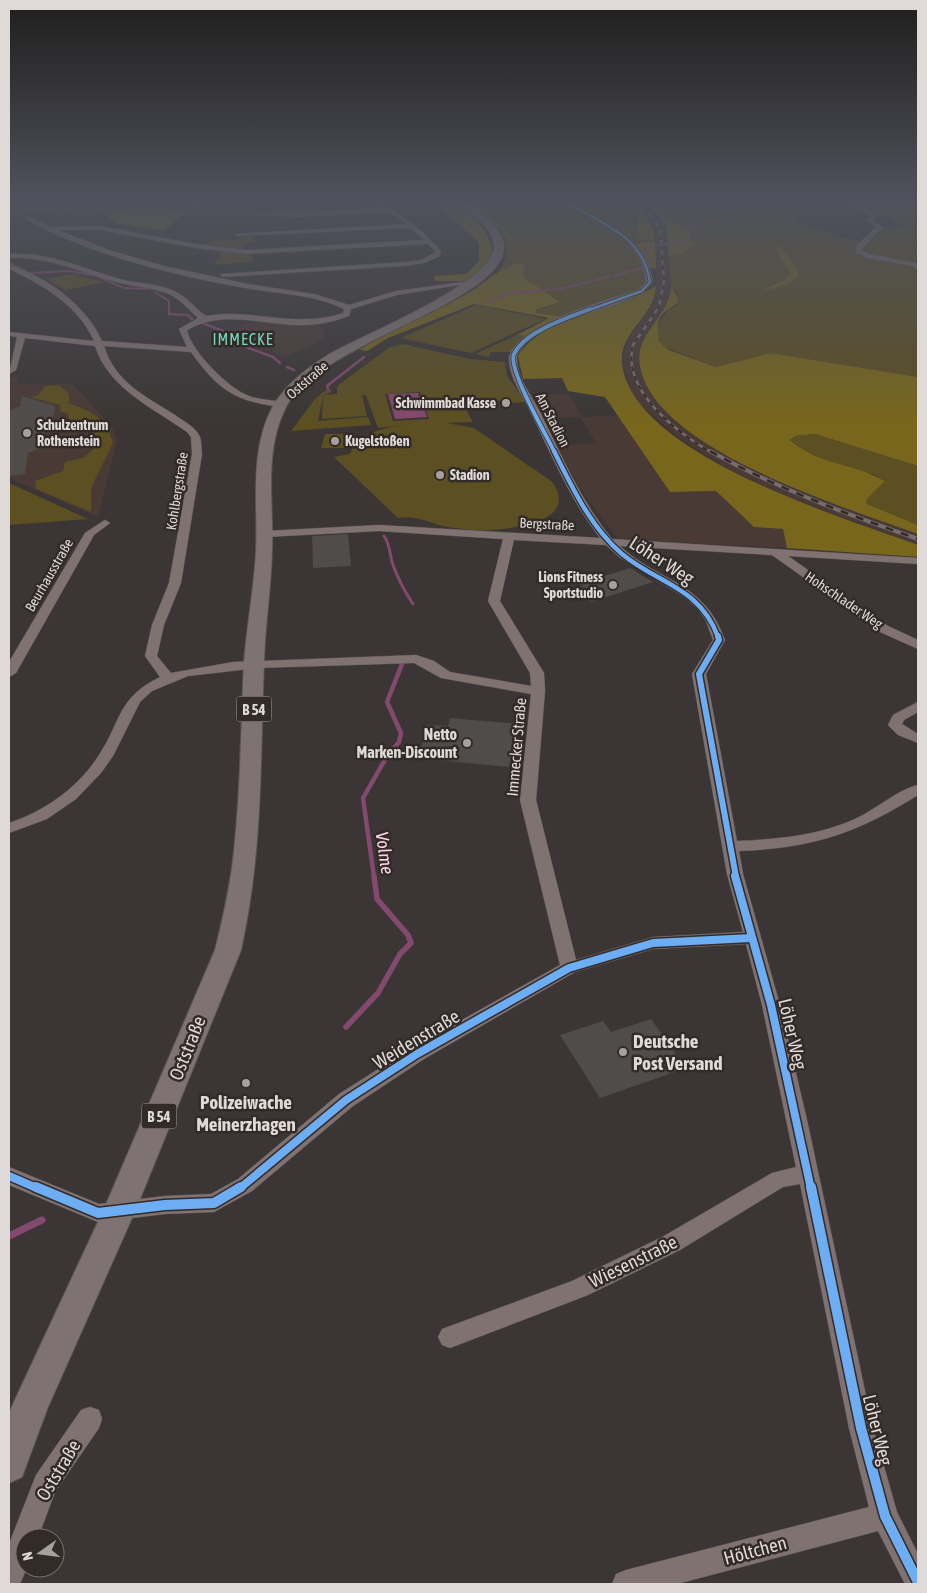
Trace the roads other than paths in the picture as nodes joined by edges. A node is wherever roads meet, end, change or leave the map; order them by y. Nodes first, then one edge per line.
1 (29, 275) edge
2 (102, 275) edge
3 (217, 275) edge
4 (238, 275) edge
5 (482, 275) edge
6 (649, 275) edge
7 (204, 276) joint
8 (234, 283) junction
9 (462, 284) dead end
10 (348, 308) junction
11 (205, 319) junction
12 (9, 334) edge
13 (21, 337) junction
14 (98, 343) junction
15 (193, 350) junction
16 (9, 372) edge
17 (280, 404) junction
18 (105, 523) dead end
19 (265, 534) junction
20 (509, 537) junction
21 (609, 542) junction
22 (772, 550) junction
23 (918, 561) edge
24 (918, 645) edge
25 (254, 665) junction
26 (9, 673) edge
27 (168, 677) junction
28 (538, 691) junction
29 (918, 706) edge
30 (918, 739) edge
31 (918, 789) edge
32 (9, 828) edge
33 (730, 846) junction
34 (751, 938) junction
35 (569, 968) junction
36 (808, 1174) junction
37 (9, 1176) edge
38 (120, 1209) junction
39 (450, 1337) dead end
40 (90, 1419) dead end
41 (9, 1464) edge
42 (885, 1516) junction
43 (9, 1579) edge
44 (918, 1582) edge
45 (626, 1584) edge

1 - 14 street, Kohlbergstraße
2 - 11 street
3 - 7 street
4 - 8 street
5 - 17 main road, Oststraße / B 54
6 - 21 street, Am Stadion
7 - 8 street
8 - 10 street
9 - 10 street
10 - 11 street
11 - 15 street
12 - 13 street
13 - 14 street
13 - 16 street
14 - 15 street
14 - 27 street, Kohlbergstraße
15 - 17 street
17 - 19 main road, Oststraße / B 54
18 - 26 street, Beurhausstraße
19 - 20 street, Bergstraße
19 - 25 main road, Oststraße / B 54
20 - 21 street, Bergstraße
20 - 28 street, Immecker Straße
21 - 22 street, Bergstraße
21 - 33 street, Löher Weg
22 - 23 street, Bergstraße
22 - 24 street, Hohschlader Weg
25 - 27 street
25 - 28 street
25 - 38 main road, Oststraße / B 54
27 - 32 street
28 - 35 street, Immecker Straße
29 - 30 street
31 - 33 street
33 - 34 street, Löher Weg
34 - 35 street, Weidenstraße
34 - 36 street, Löher Weg
35 - 38 street, Weidenstraße
36 - 39 street, Wiesenstraße
36 - 42 street, Löher Weg
37 - 38 street, Weidenstraße
38 - 41 main road, Oststraße / B 54
40 - 43 street, Oststraße
42 - 44 street, Löher Weg
42 - 45 street, Höltchen

